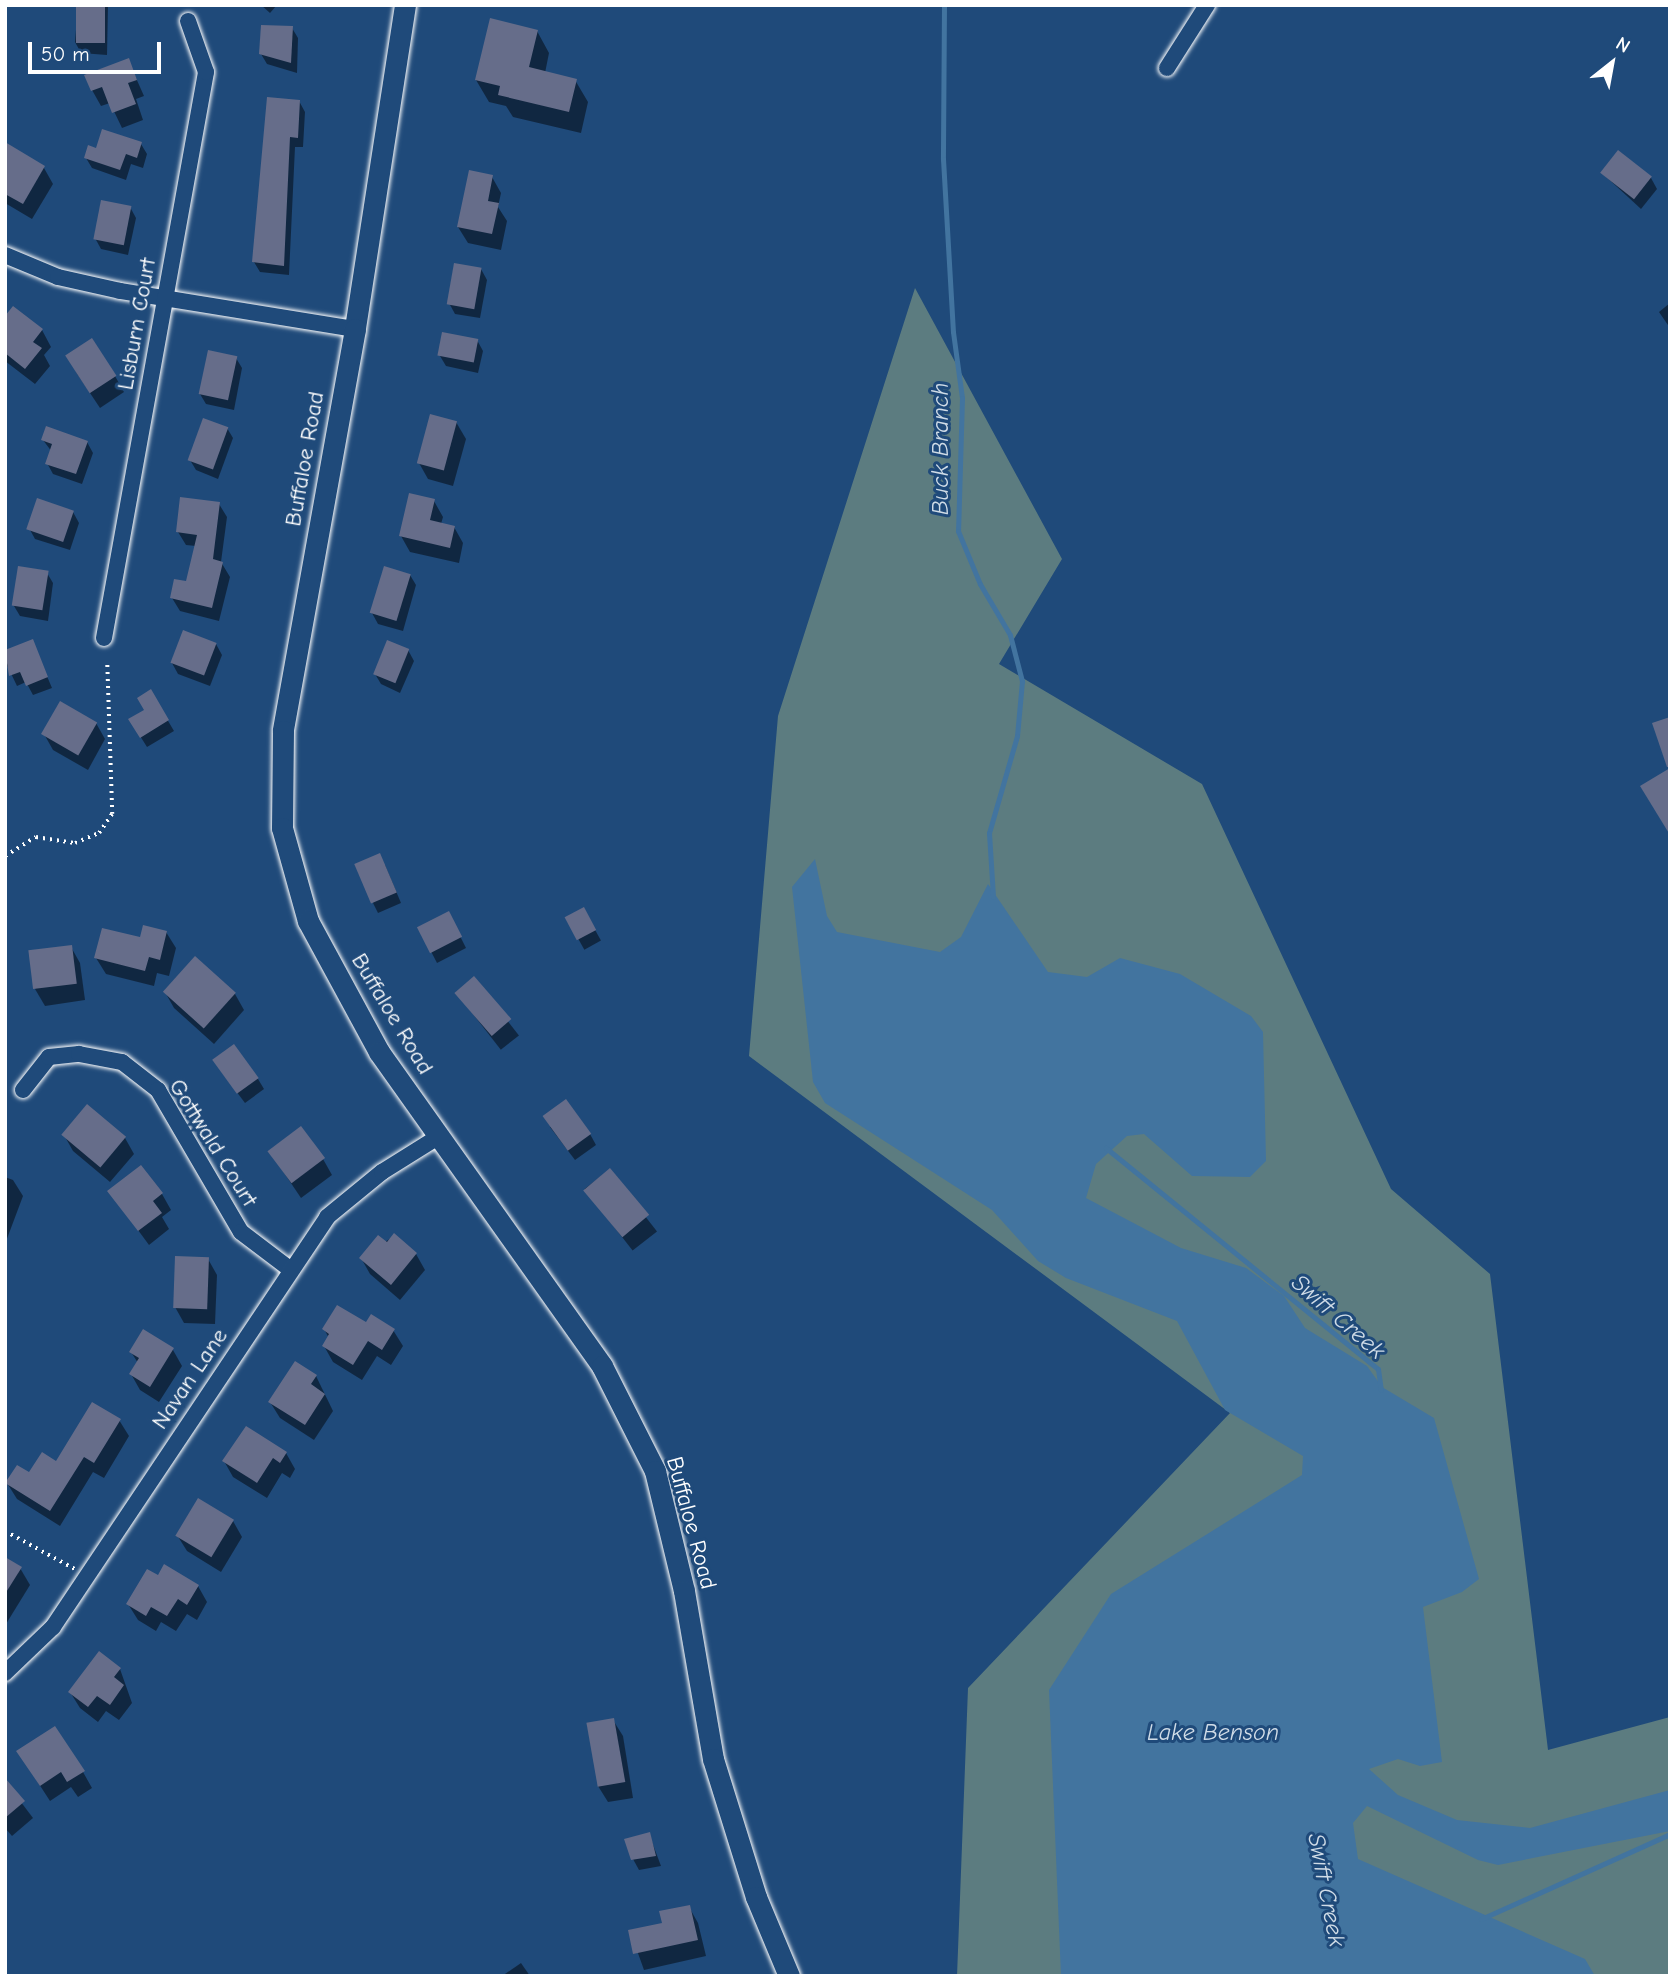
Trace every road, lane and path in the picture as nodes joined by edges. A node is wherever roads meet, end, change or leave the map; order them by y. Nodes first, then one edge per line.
1 (405, 5) edge
2 (1207, 5) edge
3 (188, 21) dead end
4 (1167, 68) dead end
5 (5, 255) edge
6 (165, 299) junction
7 (355, 329) junction
8 (104, 638) dead end
9 (107, 665) dead end
10 (5, 856) edge
11 (23, 1090) dead end
12 (438, 1137) junction
13 (290, 1269) junction
14 (5, 1531) edge
15 (86, 1576) junction
16 (5, 1673) edge
17 (789, 1976) edge

1 - 7 street, Buffaloe Road
2 - 4 street
3 - 6 street, Lisburn Court
5 - 6 street
6 - 7 street
6 - 8 street, Lisburn Court
7 - 12 street, Buffaloe Road
9 - 10 path
11 - 13 street, Gottwald Court
12 - 13 street, Navan Lane
12 - 17 street, Buffaloe Road
13 - 15 street, Navan Lane
14 - 15 path
15 - 16 street, Navan Lane

